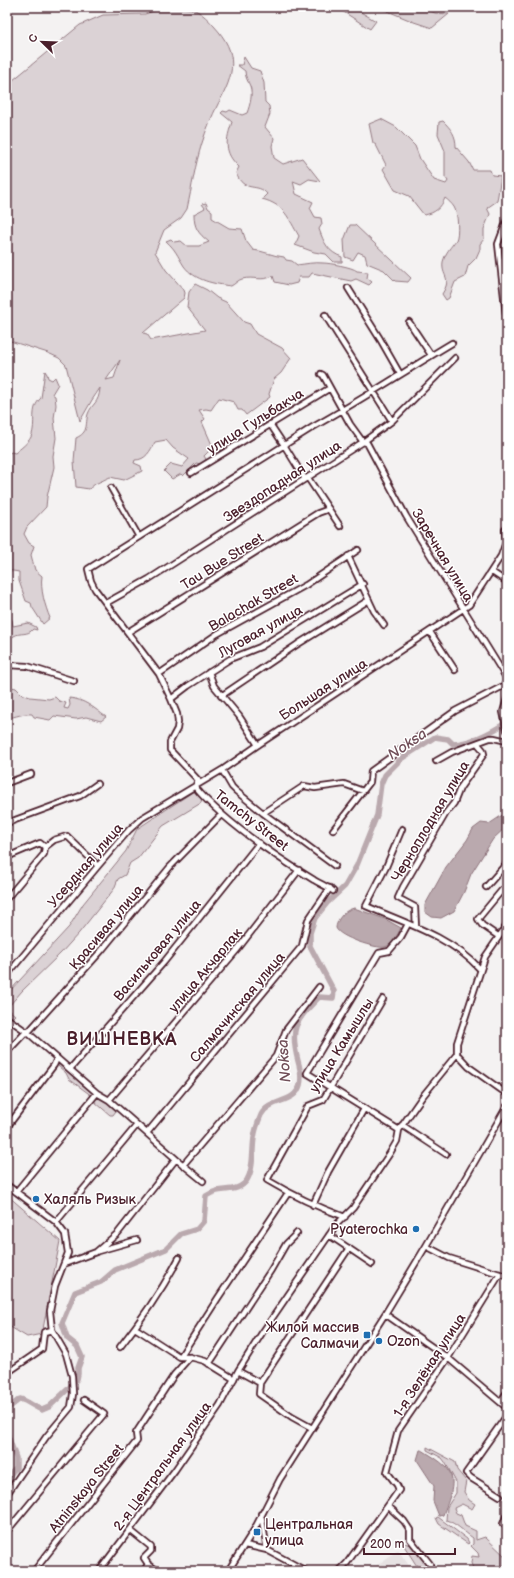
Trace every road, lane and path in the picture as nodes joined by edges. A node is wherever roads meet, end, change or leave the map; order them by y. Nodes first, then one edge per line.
1 (507, 220) edge
2 (348, 288) dead end
3 (325, 315) dead end
4 (409, 322) dead end
5 (507, 324) edge
6 (452, 343) dead end
7 (431, 356) junction
8 (455, 358) dead end
9 (321, 374) dead end
10 (400, 374) junction
11 (330, 388) junction
12 (373, 391) junction
13 (343, 410) junction
14 (392, 421) junction
15 (270, 424) junction
16 (363, 442) junction
17 (284, 445) junction
18 (191, 473) dead end
19 (306, 478) junction
20 (111, 488) dead end
21 (329, 509) junction
22 (340, 526) dead end
23 (505, 530) dead end
24 (139, 536) junction
25 (358, 550) dead end
26 (348, 556) junction
27 (492, 572) junction
28 (507, 582) edge
29 (363, 584) junction
30 (369, 600) junction
31 (106, 603) junction
32 (463, 610) junction
33 (384, 626) dead end
34 (128, 632) junction
35 (430, 632) junction
36 (7, 665) edge
37 (455, 670) dead end
38 (209, 672) junction
39 (159, 674) junction
40 (507, 680) edge
41 (74, 681) dead end
42 (507, 684) edge
43 (221, 696) junction
44 (507, 699) edge
45 (171, 700) junction
46 (506, 706) edge
47 (507, 730) edge
48 (507, 741) edge
49 (478, 744) junction
50 (258, 745) junction
51 (436, 761) dead end
52 (222, 770) junction
53 (31, 774) dead end
54 (7, 783) edge
55 (97, 784) dead end
56 (195, 786) junction
57 (363, 790) junction
58 (263, 813) junction
59 (222, 814) junction
60 (7, 822) edge
61 (402, 829) dead end
62 (333, 830) dead end
63 (259, 842) junction
64 (44, 847) junction
65 (7, 857) edge
66 (507, 863) edge
67 (98, 866) junction
68 (335, 866) dead end
69 (299, 870) junction
70 (486, 887) dead end
71 (331, 889) joint
72 (507, 889) edge
73 (7, 898) edge
74 (408, 924) junction
75 (507, 925) edge
76 (416, 927) junction
77 (498, 936) junction
78 (480, 969) junction
79 (7, 975) edge
80 (319, 987) dead end
81 (383, 999) dead end
82 (7, 1018) edge
83 (27, 1032) junction
84 (7, 1052) edge
85 (457, 1054) junction
86 (57, 1058) junction
87 (70, 1069) junction
88 (330, 1088) junction
89 (97, 1093) junction
90 (507, 1094) edge
91 (109, 1100) junction
92 (507, 1106) edge
93 (364, 1110) junction
94 (137, 1125) junction
95 (402, 1126) junction
96 (7, 1127) edge
97 (399, 1130) junction
98 (147, 1133) junction
99 (446, 1154) dead end
100 (176, 1160) junction
101 (183, 1165) junction
102 (204, 1181) dead end
103 (7, 1185) edge
104 (16, 1192) junction
105 (288, 1193) junction
106 (313, 1205) junction
107 (345, 1217) junction
108 (56, 1222) junction
109 (297, 1232) dead end
110 (329, 1235) junction
111 (137, 1240) dead end
112 (426, 1246) junction
113 (349, 1248) junction
114 (96, 1252) junction
115 (179, 1258) dead end
116 (64, 1264) junction
117 (372, 1264) dead end
118 (500, 1274) junction
119 (506, 1276) edge
120 (385, 1314) junction
121 (135, 1328) junction
122 (52, 1330) junction
123 (120, 1347) dead end
124 (180, 1357) junction
125 (190, 1357) junction
126 (448, 1358) junction
127 (209, 1364) junction
128 (238, 1371) junction
129 (7, 1373) edge
130 (234, 1379) junction
131 (260, 1383) junction
132 (507, 1392) edge
133 (84, 1400) dead end
134 (500, 1402) junction
135 (507, 1408) edge
136 (507, 1415) edge
137 (312, 1428) junction
138 (7, 1494) edge
139 (500, 1496) dead end
140 (388, 1506) junction
141 (261, 1514) junction
142 (507, 1514) edge
143 (507, 1526) edge
144 (130, 1530) junction
145 (7, 1531) edge
146 (245, 1544) junction
147 (267, 1550) junction
148 (148, 1564) junction
149 (34, 1571) edge
150 (99, 1571) edge
151 (144, 1571) edge
152 (158, 1571) edge
153 (228, 1571) edge
154 (306, 1571) edge
155 (339, 1571) edge
156 (430, 1571) edge

1 - 5 street
2 - 10 street
3 - 12 street
4 - 7 street
6 - 7 street
7 - 10 street
8 - 14 street, Звездопадная улица
9 - 11 street, Заречная улица
10 - 12 street
11 - 13 street, Заречная улица
11 - 15 street, улица Гульбакча
12 - 13 street
12 - 14 street
13 - 16 street, Заречная улица
13 - 17 street
14 - 16 street, Звездопадная улица
15 - 17 street
15 - 18 street, улица Гульбакча
16 - 19 street, Звездопадная улица
16 - 32 street, Заречная улица
17 - 19 street
17 - 24 street
19 - 21 street
19 - 31 street, Звездопадная улица
20 - 24 street
21 - 22 street
21 - 34 street, Tau Bue Street
23 - 27 street, Большая улица
24 - 31 street, Tamchy Street
25 - 26 street, Balachak Street
26 - 29 street
26 - 39 street, Balachak Street
27 - 28 street
27 - 32 street, Большая улица
29 - 30 street
29 - 38 street, Луговая улица
30 - 33 street
30 - 43 street, Луговая улица
31 - 34 street, Tamchy Street
32 - 35 street, Большая улица
32 - 40 street, Заречная улица
34 - 39 street, Tamchy Street
35 - 37 street
35 - 50 street, Большая улица
36 - 41 street
38 - 43 street
38 - 45 street, Луговая улица
39 - 45 street, Tamchy Street
42 - 57 street
43 - 50 street
44 - 46 street
45 - 56 street, Tamchy Street
46 - 47 street
48 - 49 street
49 - 51 street
49 - 76 street, Черноплодная улица
50 - 52 street, Большая улица
52 - 56 street, Большая улица
52 - 58 street
53 - 54 street
55 - 60 street
56 - 59 street, Tamchy Street
56 - 67 street, Усердная улица
57 - 58 street
57 - 62 street
58 - 68 street
59 - 63 street, Tamchy Street
59 - 83 street, Красивая улица
61 - 74 street
63 - 69 street, Tamchy Street
63 - 87 street, Васильковая улица
64 - 65 street
64 - 67 street
64 - 73 street
66 - 70 street
67 - 79 street, Усердная улица
69 - 71 street, Tamchy Street
69 - 91 street, улица Акчарлак
71 - 98 street, Салмачинская улица
72 - 77 street
74 - 76 street
74 - 88 street
75 - 77 street
76 - 78 street
77 - 78 street
78 - 85 street
80 - 101 street
81 - 88 street, улица Камышлы
82 - 83 street
83 - 84 street, Красивая улица
83 - 86 street
85 - 90 street
85 - 95 street, 2-я Центральная улица
86 - 87 street
86 - 96 street
87 - 89 street
88 - 93 street
88 - 105 street, улица Камышлы
89 - 91 street
89 - 104 street
91 - 94 street
92 - 112 street
93 - 97 street
93 - 106 street
94 - 98 street
94 - 108 street
95 - 97 street, 2-я Центральная улица
95 - 99 street
97 - 107 street, 2-я Центральная улица
98 - 100 street
100 - 101 street
100 - 114 street
101 - 102 street
103 - 104 street
104 - 108 street
105 - 106 street
105 - 124 street
106 - 107 street
107 - 110 street, 2-я Центральная улица
108 - 116 street
109 - 127 street
110 - 113 street
110 - 128 street, 2-я Центральная улица
111 - 114 street
112 - 118 street
112 - 120 street
113 - 117 street
113 - 131 street
114 - 116 street
115 - 121 street
116 - 122 street
118 - 119 street
118 - 126 street, 1-я Зелёная улица
120 - 126 street
120 - 137 street
121 - 123 street
121 - 124 street
122 - 129 street
122 - 138 street
124 - 125 street
125 - 127 street
125 - 149 street, Atninskaya Street
126 - 134 street
126 - 140 street, 1-я Зелёная улица
127 - 130 street
128 - 130 street, 2-я Центральная улица
128 - 131 street
130 - 144 street, 2-я Центральная улица
131 - 137 street
132 - 134 street
133 - 145 street
134 - 135 street
136 - 139 street
137 - 141 street
140 - 155 street
140 - 156 street
141 - 146 street
141 - 147 street
142 - 143 street
144 - 148 street
144 - 150 street, 2-я Центральная улица
146 - 147 street
146 - 153 street
147 - 154 street
148 - 151 street
148 - 152 street

